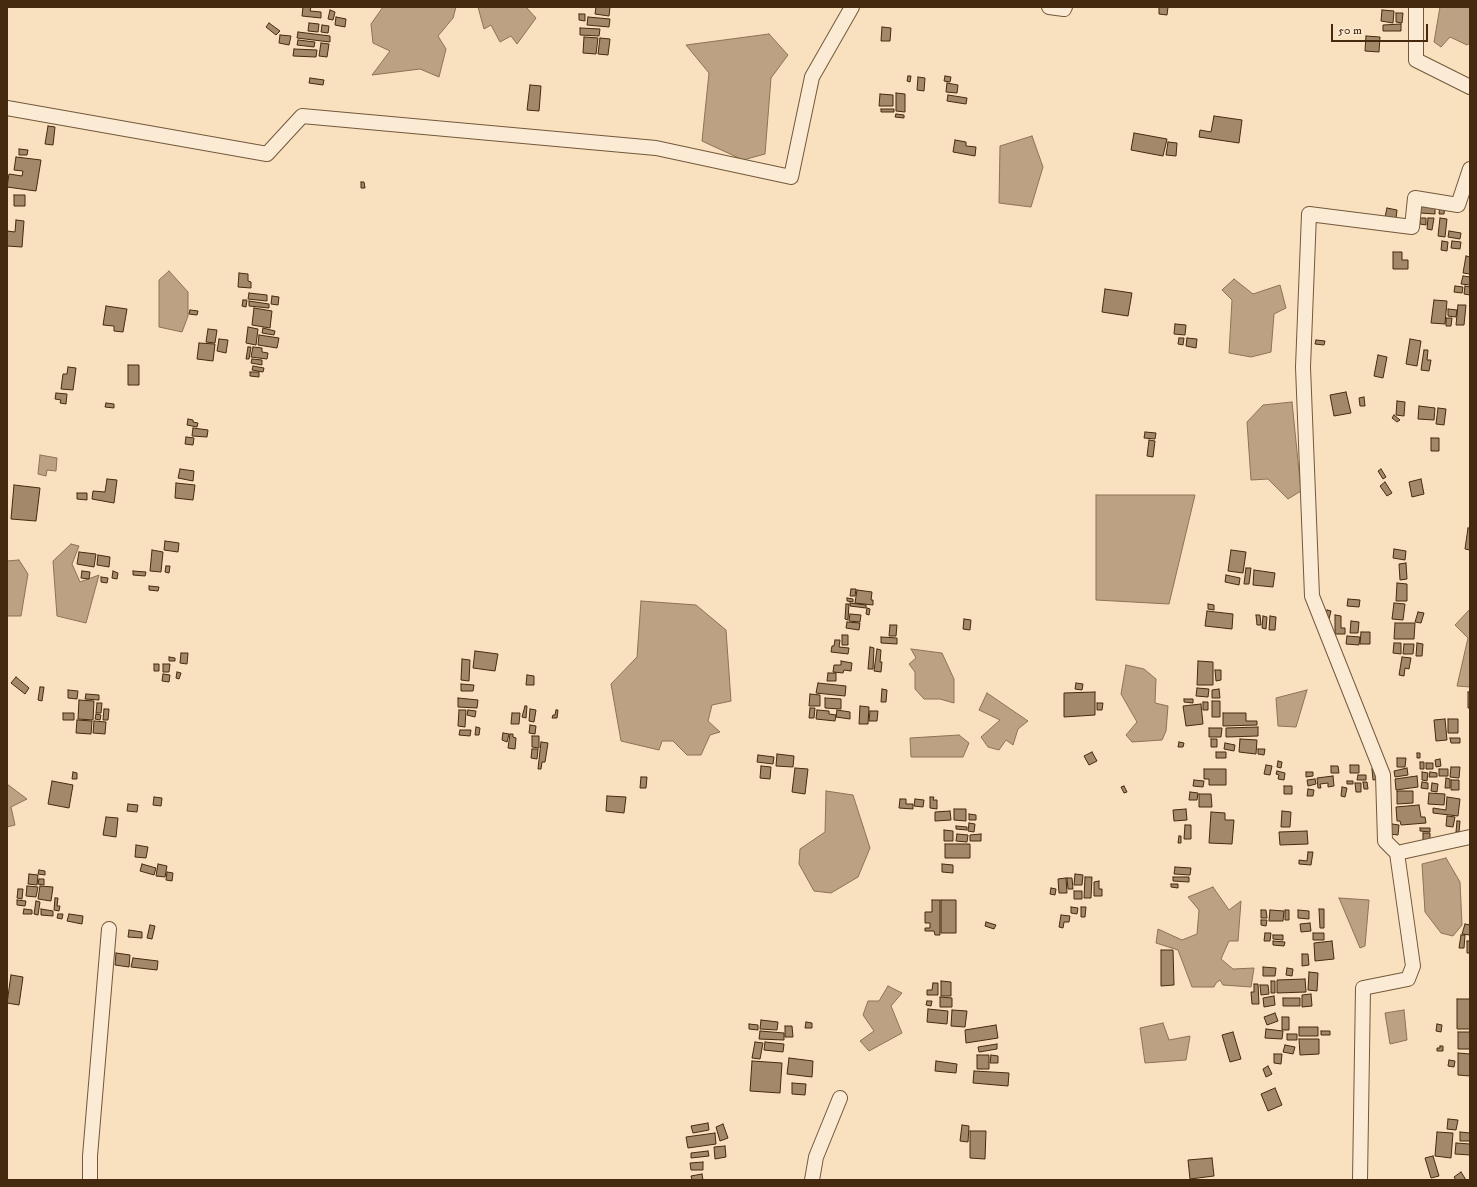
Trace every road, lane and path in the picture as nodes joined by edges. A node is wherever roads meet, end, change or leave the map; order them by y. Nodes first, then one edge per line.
1 (852, 7) edge
2 (1049, 7) edge
3 (1065, 7) edge
4 (1416, 7) edge
5 (1470, 87) edge
6 (7, 108) edge
7 (1470, 169) edge
8 (1470, 837) edge
9 (1397, 853) junction
10 (109, 929) dead end
11 (840, 1098) dead end
12 (90, 1180) edge
13 (812, 1180) edge
14 (1360, 1180) edge

1 - 6 street
2 - 3 street
4 - 5 street
7 - 9 street
8 - 9 street
9 - 14 street
10 - 12 street
11 - 13 street

